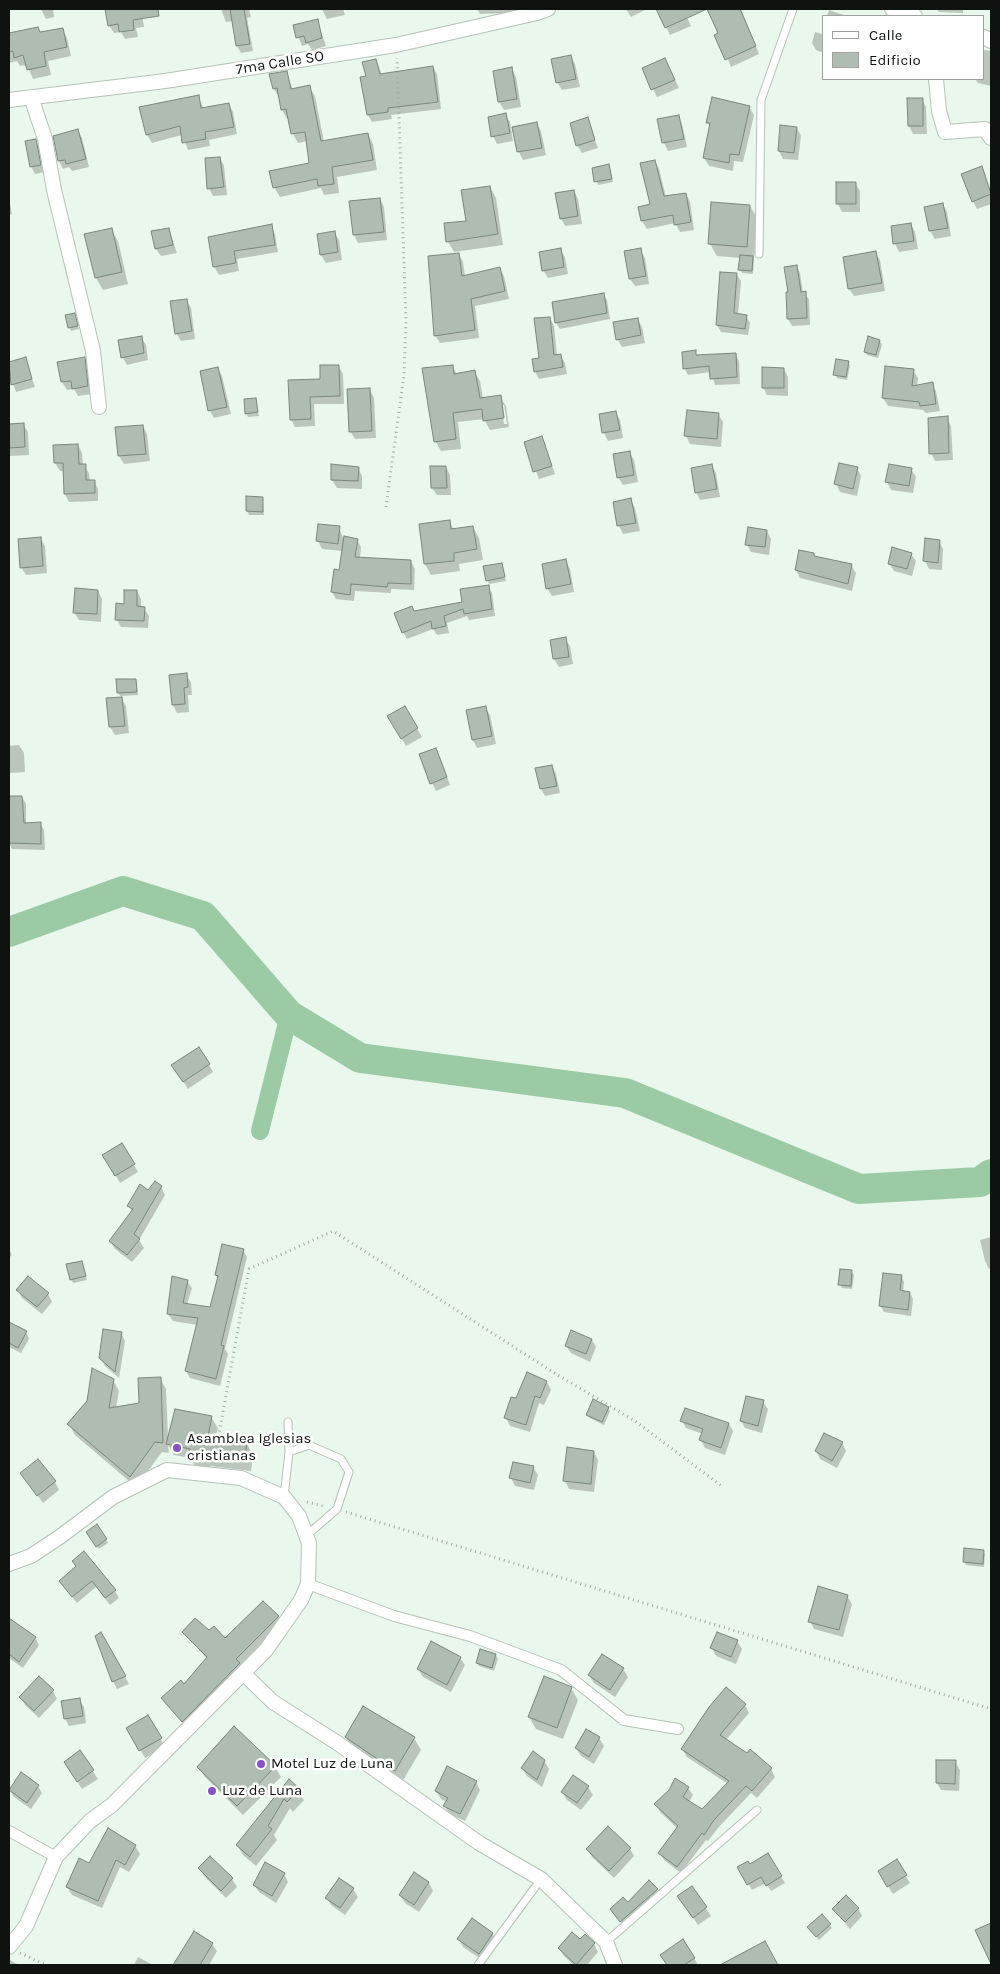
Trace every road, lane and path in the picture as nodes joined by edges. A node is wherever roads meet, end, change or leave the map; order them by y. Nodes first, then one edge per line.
1 (548, 9) edge
2 (793, 9) edge
3 (892, 9) edge
4 (911, 15) edge
5 (396, 45) junction
6 (936, 80) edge
7 (31, 97) junction
8 (9, 100) edge
9 (991, 138) edge
10 (759, 254) dead end
11 (99, 407) dead end
12 (386, 507) dead end
13 (288, 1422) dead end
14 (290, 1452) junction
15 (211, 1475) junction
16 (723, 1487) dead end
17 (284, 1497) junction
18 (337, 1509) junction
19 (307, 1535) junction
20 (9, 1564) edge
21 (308, 1584) junction
22 (243, 1673) junction
23 (991, 1709) edge
24 (678, 1729) dead end
25 (757, 1810) dead end
26 (9, 1831) edge
27 (56, 1857) junction
28 (541, 1879) junction
29 (606, 1942) junction
30 (9, 1947) edge
31 (46, 1965) edge
32 (478, 1965) edge
33 (615, 1965) edge

1 - 5 street, 7ma Calle SO
2 - 10 lane
3 - 4 street
5 - 7 street, 7ma Calle SO
5 - 12 path
6 - 9 street
7 - 8 street, 7ma Calle SO
7 - 11 street
13 - 14 lane
14 - 17 lane
14 - 18 lane
15 - 16 path
15 - 17 street
15 - 20 street
17 - 18 path
17 - 19 street
18 - 19 lane
18 - 23 path
19 - 21 street
21 - 22 street
21 - 24 street
22 - 27 street
22 - 28 street
25 - 29 lane
26 - 27 street
27 - 30 street
28 - 29 street
28 - 32 lane
29 - 33 street
30 - 31 path

